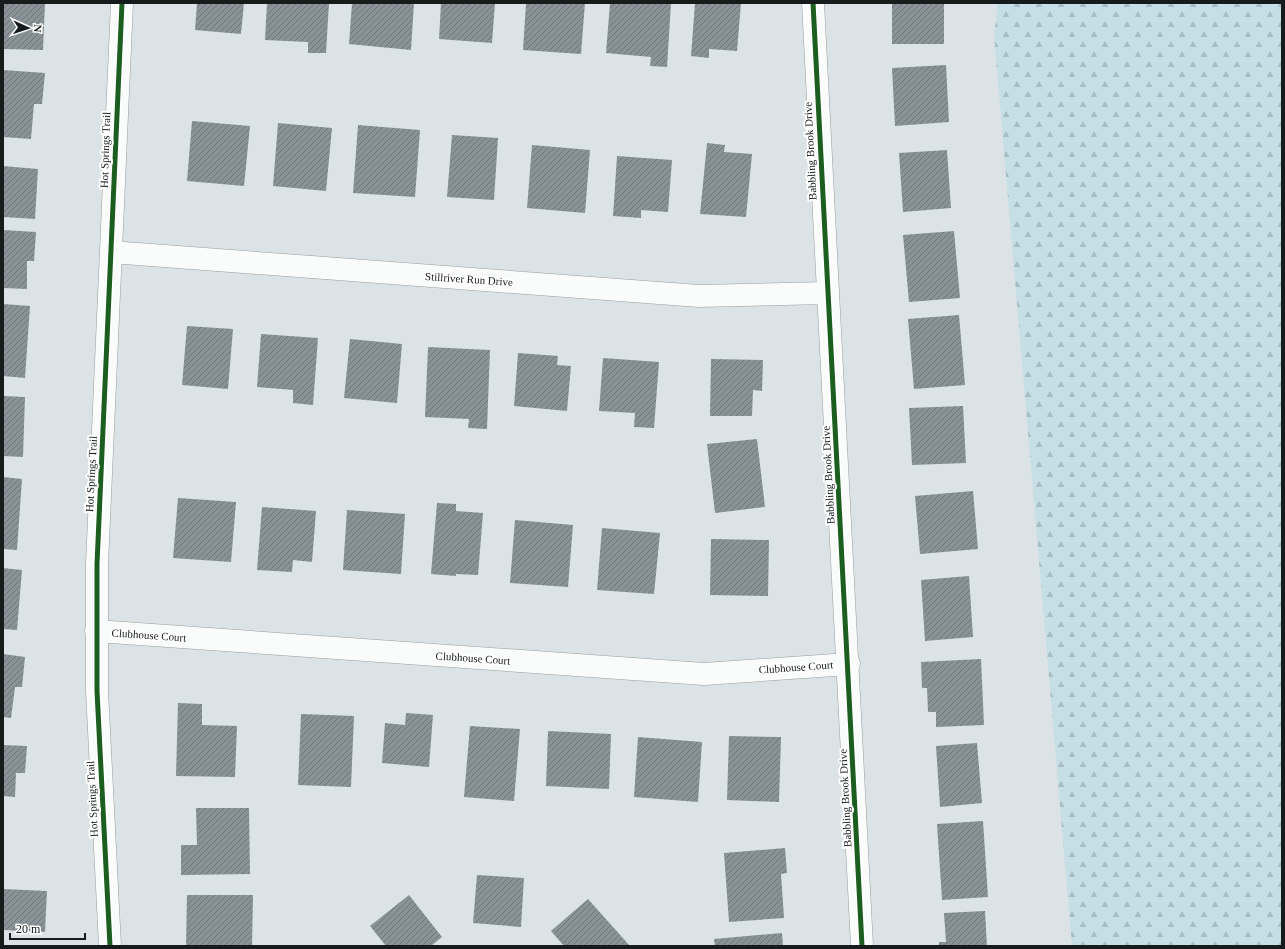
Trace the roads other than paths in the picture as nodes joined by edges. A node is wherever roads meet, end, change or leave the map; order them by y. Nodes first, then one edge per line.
1 (122, 3) edge
2 (813, 3) edge
3 (111, 252) junction
4 (827, 293) junction
5 (96, 631) junction
6 (849, 664) junction
7 (110, 946) edge
8 (862, 946) edge

1 - 3 street, Hot Springs Trail
2 - 4 street, Babbling Brook Drive
3 - 4 street, Stillriver Run Drive
3 - 5 street, Hot Springs Trail
4 - 6 street, Babbling Brook Drive
5 - 6 street, Clubhouse Court
5 - 7 street, Hot Springs Trail
6 - 8 street, Babbling Brook Drive

